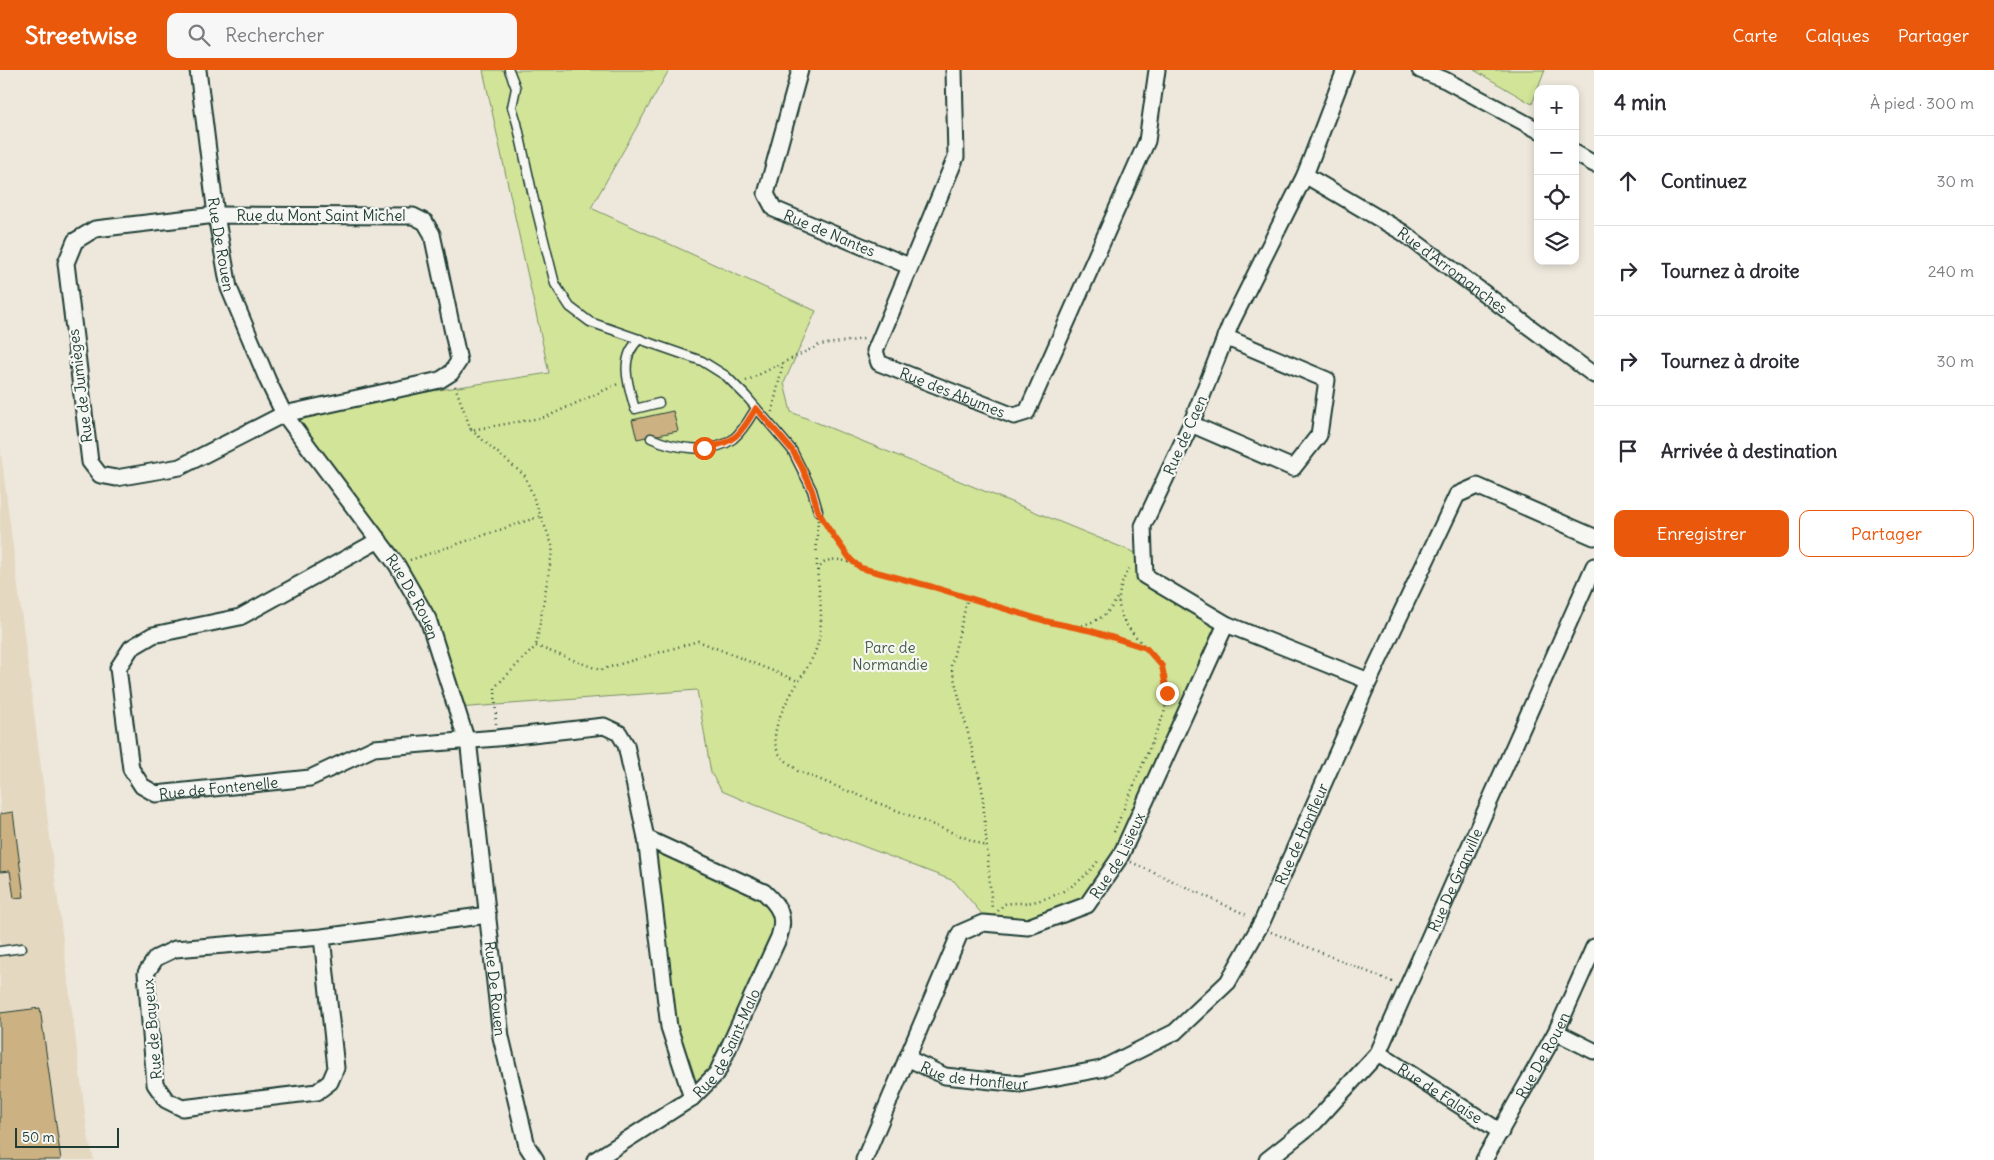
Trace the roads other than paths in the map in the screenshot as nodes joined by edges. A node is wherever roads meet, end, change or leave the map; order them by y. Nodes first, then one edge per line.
1 (198, 70) edge
2 (509, 70) edge
3 (800, 70) edge
4 (954, 70) edge
5 (1157, 70) edge
6 (1345, 70) edge
7 (1420, 70) edge
8 (1534, 128) edge
9 (1579, 155) edge
10 (1594, 164) edge
11 (1305, 175) junction
12 (216, 215) junction
13 (910, 266) junction
14 (1225, 338) junction
15 (640, 339) junction
16 (1594, 375) edge
17 (658, 404) dead end
18 (756, 408) junction
19 (284, 414) junction
20 (1191, 424) junction
21 (651, 438) dead end
22 (818, 511) road end
23 (1594, 537) edge
24 (379, 540) junction
25 (1594, 566) edge
26 (1226, 624) junction
27 (1369, 681) junction
28 (467, 740) junction
29 (646, 838) junction
30 (488, 914) junction
31 (322, 936) junction
32 (22, 948) dead end
33 (1594, 948) edge
34 (0, 951) edge
35 (1556, 1032) junction
36 (1594, 1051) edge
37 (1378, 1053) junction
38 (907, 1058) junction
39 (692, 1098) junction
40 (1501, 1132) junction
41 (536, 1160) edge
42 (594, 1160) edge
43 (864, 1160) edge
44 (1267, 1160) edge
45 (1484, 1160) edge

1 - 12 street, Rue De Rouen
2 - 15 lane
3 - 13 street, Rue de Nantes
4 - 13 street, Rue des Abymes
5 - 13 street, Rue des Abymes
6 - 11 street, Rue de Caen
7 - 8 street
9 - 10 street
11 - 14 street, Rue de Caen
11 - 16 street, Rue d'Arromanches
12 - 19 street, Rue De Rouen
12 - 19 street, Rue du Mont Saint Michel
12 - 19 street, Rue de Jumièges
14 - 20 street, Rue de Caen
14 - 20 street
15 - 17 lane
15 - 18 lane
18 - 21 lane
18 - 22 lane
19 - 24 street, Rue De Rouen
20 - 26 street, Rue de Caen
23 - 27 street, Rue de Honfleur
24 - 28 street, Rue De Rouen
24 - 28 street, Rue de Fontenelle
25 - 37 street, Rue De Granville
26 - 27 street, Rue de Caen
26 - 38 street, Rue de Lisieux
27 - 38 street, Rue de Honfleur
28 - 29 street, Rue de Saint-Malo
28 - 30 street, Rue De Rouen
29 - 39 street, Rue de Saint-Malo
29 - 39 street, Rue de Saint-Malo
30 - 31 street, Rue de Bayeux
30 - 41 street, Rue De Rouen
31 - 31 street, Rue de Bayeux
32 - 34 lane
33 - 35 street, Rue De Rouen
35 - 36 street
35 - 40 street, Rue De Rouen
37 - 40 street, Rue de Falaise
37 - 44 street, Rue De Granville
38 - 43 street, Rue de Lisieux
39 - 42 street
40 - 45 street, Rue De Rouen

